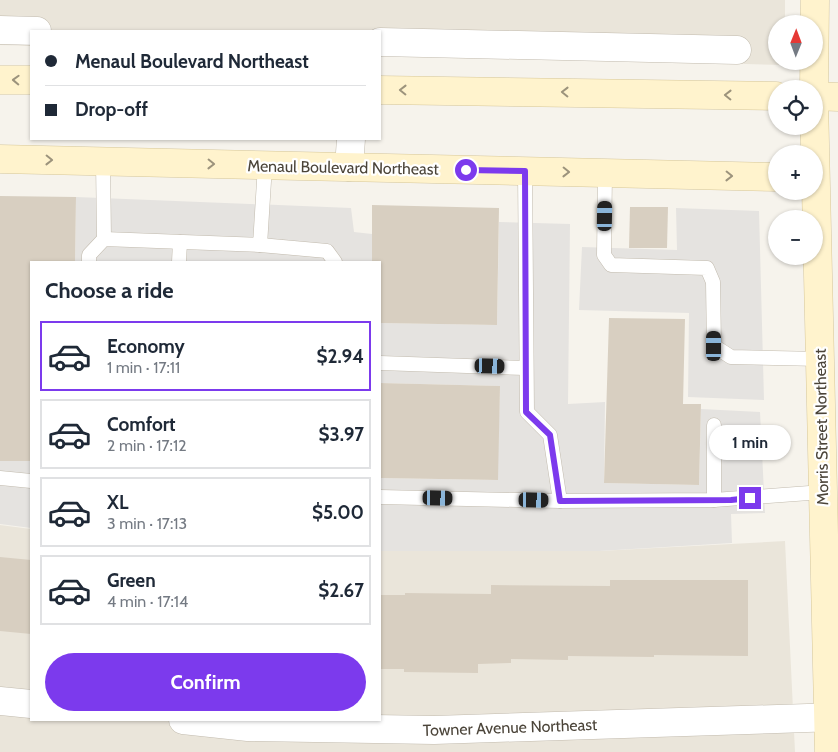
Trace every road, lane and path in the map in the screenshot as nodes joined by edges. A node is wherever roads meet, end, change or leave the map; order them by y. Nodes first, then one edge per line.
1 (815, 0) edge
2 (0, 30) edge
3 (30, 31) edge
4 (381, 42) edge
5 (737, 50) dead end
6 (0, 80) edge
7 (30, 80) edge
8 (814, 80) edge
9 (381, 90) edge
10 (768, 96) edge
11 (823, 96) edge
12 (838, 97) edge
13 (351, 140) edge
14 (0, 159) edge
15 (103, 161) junction
16 (265, 165) junction
17 (349, 167) junction
18 (525, 171) junction
19 (605, 173) junction
20 (768, 177) edge
21 (823, 200) edge
22 (104, 239) junction
23 (180, 242) junction
24 (260, 245) junction
25 (89, 261) edge
26 (180, 261) edge
27 (334, 261) edge
28 (820, 359) junction
29 (381, 363) edge
30 (526, 368) junction
31 (714, 425) dead end
32 (0, 478) edge
33 (30, 481) edge
34 (823, 492) junction
35 (381, 497) edge
36 (714, 500) junction
37 (560, 501) junction
38 (0, 701) edge
39 (30, 704) edge
40 (833, 717) edge
41 (192, 721) edge
42 (829, 752) edge

1 - 8 main road
2 - 3 street
4 - 5 street
7 -> 6 main road
10 -> 9 main road
11 - 12 main road
13 - 17 street
14 -> 15 main road, Menaul Boulevard Northeast
15 -> 16 main road, Menaul Boulevard Northeast
15 - 22 lane
16 - 17 main road, Menaul Boulevard Northeast
16 - 24 lane
17 - 18 main road, Menaul Boulevard Northeast
18 -> 19 main road, Menaul Boulevard Northeast
18 - 30 lane
19 -> 20 main road, Menaul Boulevard Northeast
19 - 28 lane
21 - 28 main road, Morris Street Northeast
22 - 23 lane
22 - 25 lane
23 - 24 lane
23 - 26 lane
24 - 27 lane
28 - 34 main road, Morris Street Northeast
29 - 30 lane
30 - 37 lane
31 - 36 lane
32 - 33 lane
34 - 36 lane
34 - 40 main road, Morris Street Northeast
35 - 37 lane
36 - 37 lane
38 - 39 street
40 - 41 street, Towner Avenue Northeast
40 - 42 main road, Morris Street Northeast

